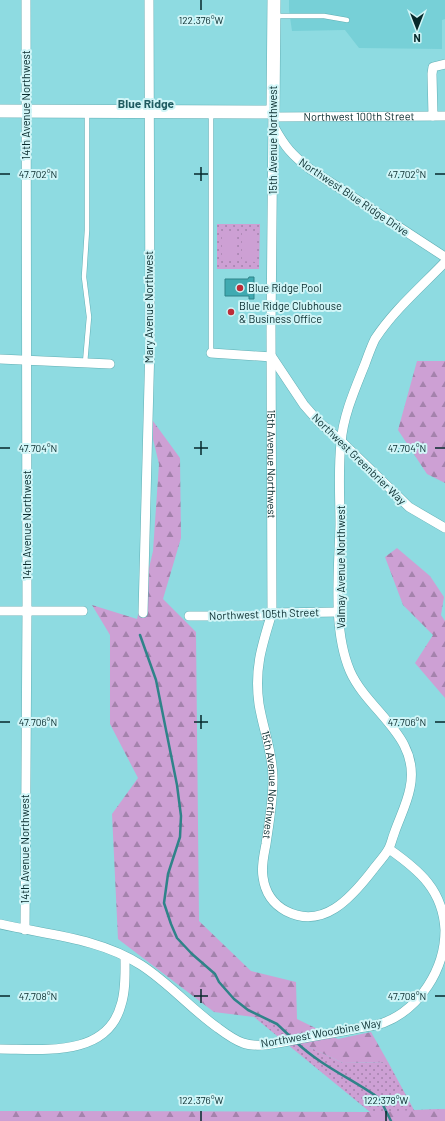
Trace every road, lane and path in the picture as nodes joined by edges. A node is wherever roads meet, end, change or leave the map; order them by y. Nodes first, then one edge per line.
1 (26, 0) edge
2 (149, 0) edge
3 (274, 0) edge
4 (274, 16) junction
5 (347, 20) dead end
6 (445, 64) edge
7 (0, 111) edge
8 (87, 111) junction
9 (149, 111) junction
10 (26, 112) junction
11 (211, 112) junction
12 (433, 116) junction
13 (445, 116) edge
14 (273, 118) junction
15 (445, 257) edge
16 (445, 262) edge
17 (211, 353) joint
18 (272, 357) junction
19 (0, 359) edge
20 (27, 360) junction
21 (85, 363) junction
22 (110, 364) dead end
23 (341, 441) junction
24 (445, 528) edge
25 (83, 611) dead end
26 (0, 612) edge
27 (27, 612) junction
28 (339, 612) junction
29 (143, 613) dead end
30 (272, 613) junction
31 (189, 616) dead end
32 (389, 849) junction
33 (290, 913) joint
34 (0, 924) edge
35 (25, 930) junction
36 (125, 957) junction
37 (0, 1048) edge

1 - 10 street, 14th Avenue Northwest
2 - 9 street, Mary Avenue Northwest
3 - 4 main road, 15th Avenue Northwest
4 - 5 lane
4 - 14 main road, 15th Avenue Northwest
6 - 12 street
7 - 10 main road, Northwest 100th Street
8 - 9 main road, Northwest 100th Street
8 - 10 main road, Northwest 100th Street
8 - 21 lane
9 - 11 main road, Northwest 100th Street
9 - 29 street, Mary Avenue Northwest
10 - 20 street, 14th Avenue Northwest
11 - 14 main road, Northwest 100th Street
11 - 17 lane
12 - 13 street, Northwest 100th Street
12 - 14 street, Northwest 100th Street
14 - 15 street, Northwest Blue Ridge Drive
14 - 18 street, 15th Avenue Northwest
16 - 23 street, Valmay Avenue Northwest
17 - 18 street
18 - 23 street, Northwest Greenbrier Way
18 - 30 street, 15th Avenue Northwest
19 - 20 street
20 - 21 street
20 - 27 street, 14th Avenue Northwest
21 - 22 street
23 - 24 street, Northwest Greenbrier Way
23 - 28 street, Valmay Avenue Northwest
25 - 27 street
26 - 27 street
27 - 35 street, 14th Avenue Northwest
28 - 30 street, Northwest 105th Street
28 - 32 street, Valmay Avenue Northwest
30 - 31 street, Northwest 105th Street
30 - 33 street, 15th Avenue Northwest
32 - 33 street, Valmay Avenue Northwest
32 - 36 street, Northwest Woodbine Way
34 - 35 street, Northwest Woodbine Way
35 - 36 street, Northwest Woodbine Way
36 - 37 street

